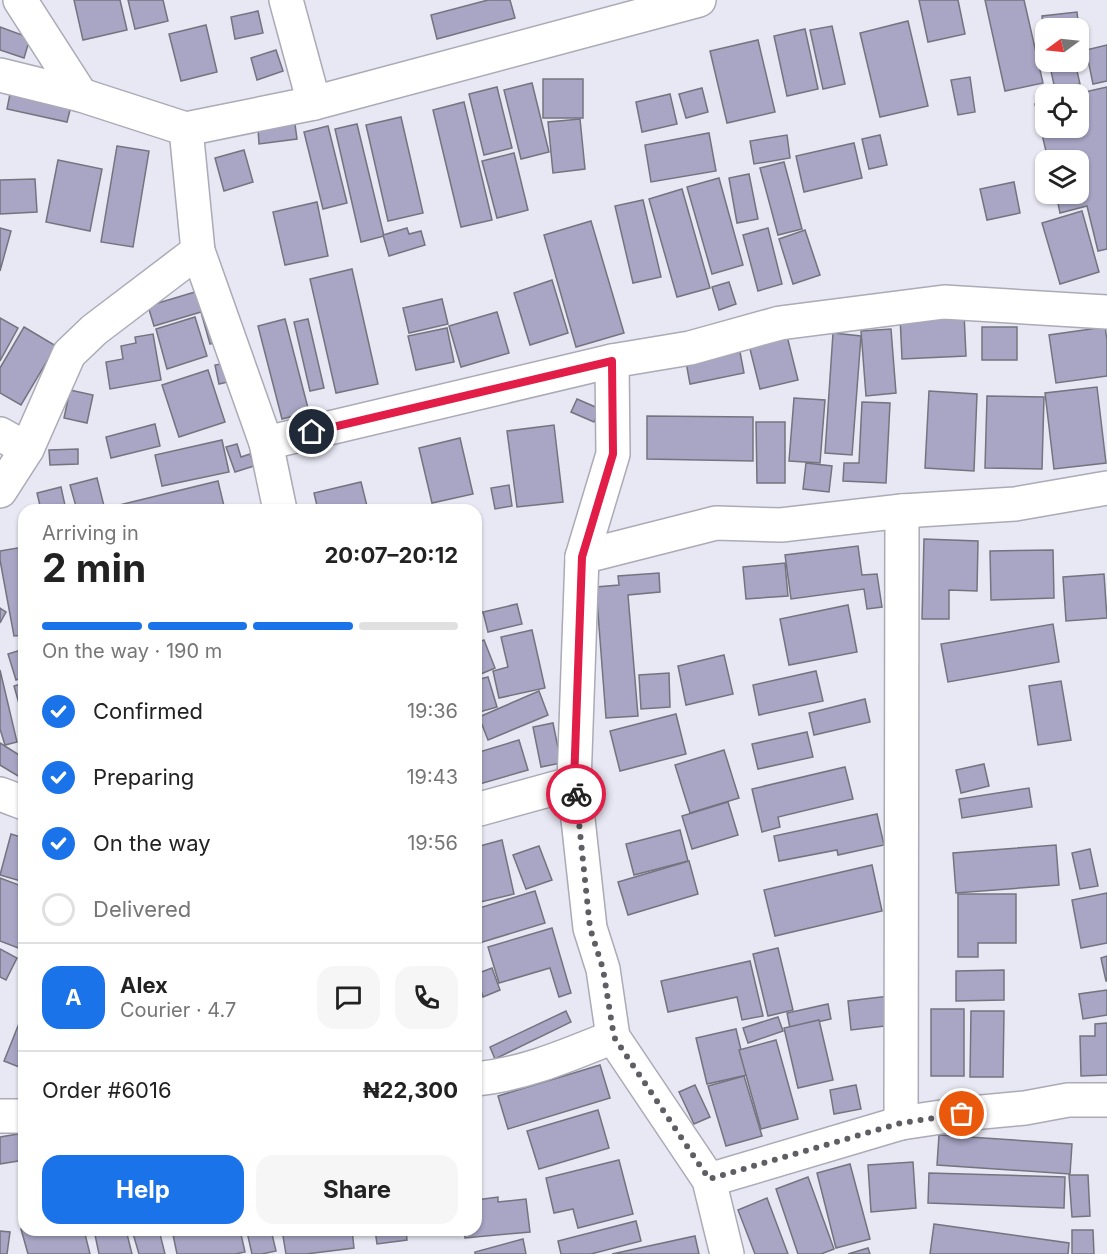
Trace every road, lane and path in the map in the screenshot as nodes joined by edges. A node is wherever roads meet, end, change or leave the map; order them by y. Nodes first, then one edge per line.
1 (20, 0) edge
2 (286, 0) edge
3 (699, 0) edge
4 (617, 11) edge
5 (0, 75) edge
6 (81, 95) junction
7 (314, 103) junction
8 (186, 129) junction
9 (198, 251) junction
10 (1107, 312) edge
11 (612, 361) junction
12 (14, 442) edge
13 (266, 443) junction
14 (1107, 488) edge
15 (0, 491) edge
16 (279, 504) edge
17 (902, 511) junction
18 (582, 557) junction
19 (574, 783) junction
20 (0, 794) edge
21 (18, 801) edge
22 (482, 808) edge
23 (614, 1037) junction
24 (482, 1079) edge
25 (1107, 1100) edge
26 (0, 1116) edge
27 (18, 1116) edge
28 (901, 1123) junction
29 (709, 1179) junction
30 (727, 1254) edge

1 - 6 street
2 - 7 street
3 - 4 street
4 - 7 street
5 - 6 street
6 - 8 street
7 - 8 street
8 - 9 street
9 - 12 street
9 - 13 street
10 - 11 street
11 - 13 street
11 - 18 street
12 - 15 street
13 - 16 street
14 - 17 street
17 - 18 street
17 - 28 street
18 - 19 street
19 - 22 street
19 - 23 street
20 - 21 street
23 - 24 street
23 - 29 street
25 - 28 street
26 - 27 street
28 - 29 street
29 - 30 street

